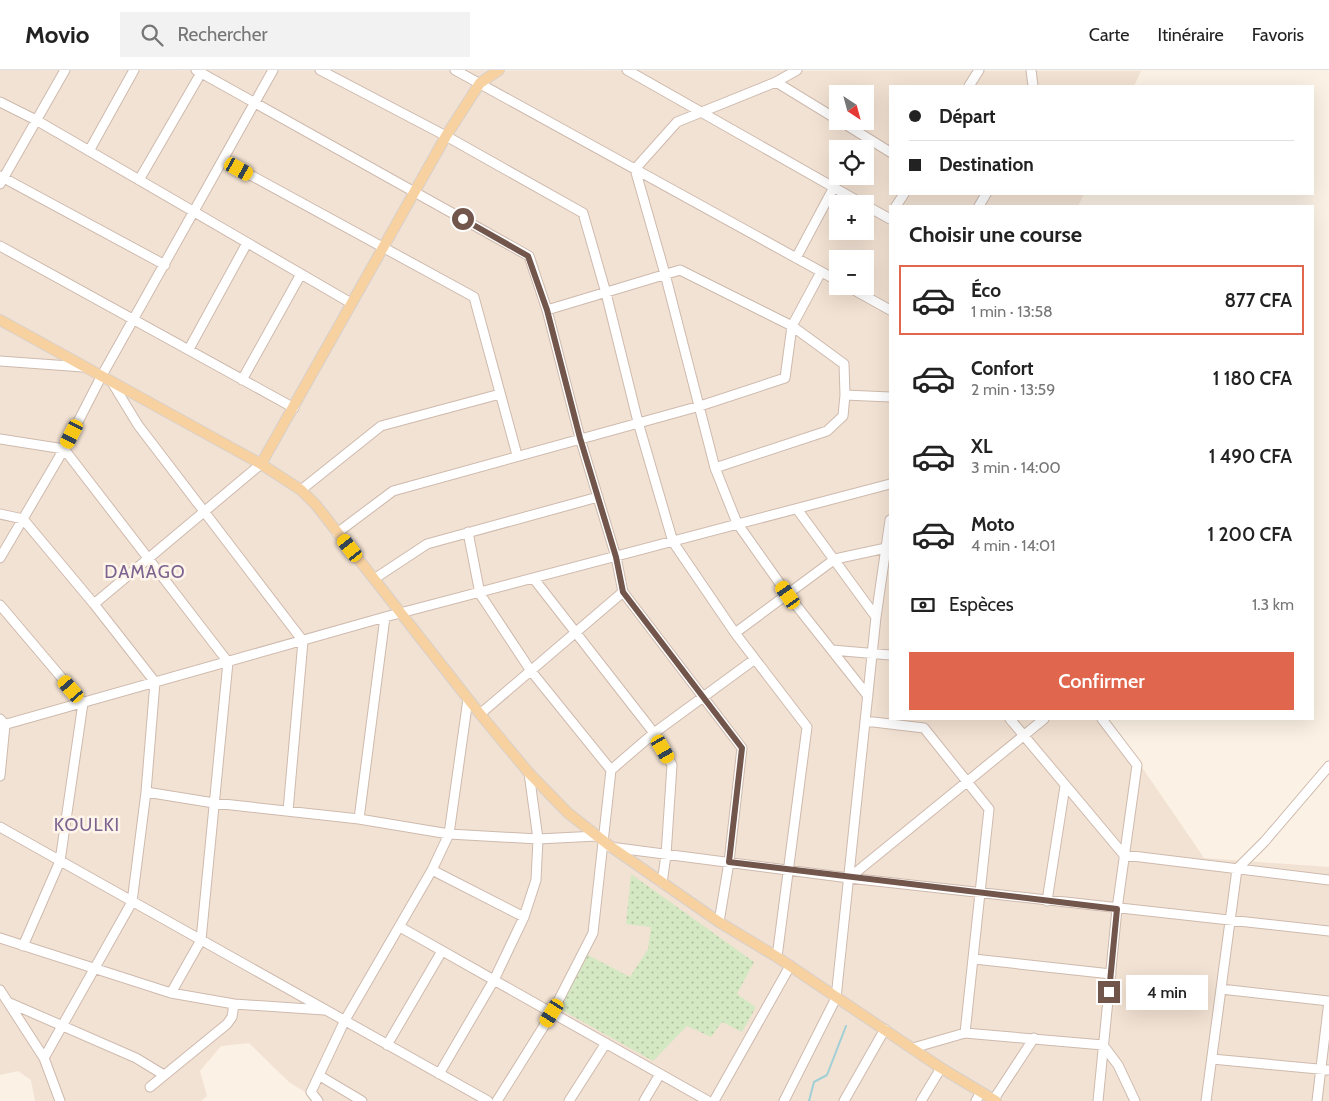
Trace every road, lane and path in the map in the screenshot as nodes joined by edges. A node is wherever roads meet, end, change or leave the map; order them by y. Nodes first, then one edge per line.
1 (65, 70) edge
2 (134, 70) edge
3 (273, 70) edge
4 (320, 70) edge
5 (455, 70) edge
6 (499, 70) edge
7 (627, 70) edge
8 (797, 70) edge
9 (979, 70) edge
10 (1031, 70) edge
11 (198, 71) edge
12 (776, 82) junction
13 (480, 83) junction
14 (970, 85) edge
15 (1033, 85) edge
16 (0, 102) edge
17 (255, 103) junction
18 (702, 112) junction
19 (829, 114) edge
20 (36, 120) junction
21 (855, 130) edge
22 (446, 136) junction
23 (89, 151) junction
24 (889, 151) edge
25 (223, 160) junction
26 (635, 170) junction
27 (1, 180) edge
28 (139, 180) junction
29 (834, 188) junction
30 (415, 191) junction
31 (847, 195) edge
32 (874, 209) edge
33 (194, 212) junction
34 (889, 217) edge
35 (247, 243) junction
36 (0, 246) edge
37 (383, 247) junction
38 (796, 258) junction
39 (165, 265) junction
40 (821, 272) junction
41 (301, 274) junction
42 (665, 274) junction
43 (829, 276) edge
44 (606, 293) junction
45 (863, 295) edge
46 (351, 303) junction
47 (889, 309) edge
48 (547, 310) junction
49 (0, 320) edge
50 (133, 321) junction
51 (792, 326) junction
52 (189, 349) junction
53 (0, 361) edge
54 (83, 367) junction
55 (101, 377) junction
56 (242, 380) junction
57 (113, 384) junction
58 (500, 394) junction
59 (845, 395) junction
60 (889, 397) edge
61 (700, 406) junction
62 (294, 408) junction
63 (638, 422) junction
64 (580, 438) junction
65 (0, 439) edge
66 (64, 449) junction
67 (517, 455) junction
68 (261, 464) junction
69 (715, 468) junction
70 (889, 484) edge
71 (301, 490) junction
72 (598, 497) junction
73 (797, 509) junction
74 (206, 511) junction
75 (0, 514) edge
76 (23, 519) junction
77 (737, 523) junction
78 (889, 527) edge
79 (468, 532) junction
80 (338, 533) junction
81 (673, 542) junction
82 (886, 548) junction
83 (149, 557) junction
84 (616, 557) junction
85 (0, 558) edge
86 (834, 559) junction
87 (534, 579) junction
88 (374, 580) junction
89 (885, 586) edge
90 (623, 592) junction
91 (480, 594) junction
92 (788, 595) junction
93 (94, 604) junction
94 (0, 606) edge
95 (400, 615) junction
96 (385, 617) junction
97 (876, 617) junction
98 (575, 633) junction
99 (736, 633) junction
100 (303, 641) junction
101 (832, 650) junction
102 (872, 654) junction
103 (889, 655) edge
104 (755, 659) junction
105 (228, 662) junction
106 (530, 671) junction
107 (155, 682) junction
108 (703, 696) junction
109 (868, 696) junction
110 (468, 699) junction
111 (83, 703) junction
112 (480, 714) junction
113 (1011, 720) edge
114 (1043, 720) edge
115 (1103, 720) edge
116 (866, 721) junction
117 (2, 724) edge
118 (654, 733) junction
119 (1024, 735) junction
120 (1329, 766) edge
121 (611, 770) junction
122 (529, 773) junction
123 (0, 776) edge
124 (967, 782) junction
125 (1065, 786) junction
126 (146, 792) junction
127 (214, 803) junction
128 (288, 811) junction
129 (359, 819) junction
130 (0, 827) edge
131 (449, 834) junction
132 (538, 839) junction
133 (604, 842) junction
134 (666, 855) junction
135 (1124, 855) junction
136 (60, 861) junction
137 (729, 862) junction
138 (1237, 869) junction
139 (432, 870) junction
140 (789, 870) junction
141 (849, 878) junction
142 (1329, 880) edge
143 (662, 883) junction
144 (980, 893) junction
145 (1047, 901) junction
146 (132, 902) junction
147 (1117, 909) junction
148 (524, 917) junction
149 (1230, 921) junction
150 (719, 922) junction
151 (400, 927) junction
152 (1329, 931) edge
153 (0, 938) edge
154 (201, 940) junction
155 (23, 946) junction
156 (442, 951) junction
157 (777, 957) junction
158 (974, 959) junction
159 (790, 966) junction
160 (95, 970) junction
161 (1112, 974) junction
162 (494, 980) junction
163 (1221, 989) junction
164 (0, 990) edge
165 (171, 993) junction
166 (836, 998) junction
167 (1329, 1001) edge
168 (10, 1004) junction
169 (234, 1004) junction
170 (327, 1011) junction
171 (552, 1013) junction
172 (345, 1020) junction
173 (64, 1025) junction
174 (885, 1029) junction
175 (965, 1033) junction
176 (1034, 1038) junction
177 (606, 1043) junction
178 (387, 1045) junction
179 (1103, 1045) junction
180 (913, 1048) junction
181 (44, 1058) junction
182 (1212, 1059) junction
183 (941, 1068) junction
184 (1325, 1070) edge
185 (439, 1074) junction
186 (660, 1074) junction
187 (164, 1075) junction
188 (320, 1076) junction
189 (150, 1087) dead end
190 (979, 1096) edge
191 (995, 1100) edge
192 (60, 1101) edge
193 (318, 1101) edge
194 (362, 1101) edge
195 (488, 1101) edge
196 (497, 1101) edge
197 (569, 1101) edge
198 (644, 1101) edge
199 (708, 1101) edge
200 (714, 1101) edge
201 (784, 1101) edge
202 (844, 1101) edge
203 (921, 1101) edge
204 (1098, 1101) edge
205 (1135, 1101) edge
206 (1206, 1101) edge
207 (1317, 1101) edge

1 - 20 street
2 - 23 street
3 - 17 street
4 - 22 street
5 - 13 street
6 - 13 main road
7 - 18 street
8 - 12 street
9 - 14 street
10 - 15 street
11 - 17 street
11 - 28 street
12 - 18 street
12 - 19 street
13 - 22 main road
13 - 26 street
16 - 20 street
17 - 25 street
17 - 30 street
18 - 26 street
18 - 29 street
20 - 23 street
20 - 27 street
21 - 24 street
22 - 30 main road
22 - 44 street
23 - 28 street
25 - 33 street
25 - 37 street
26 - 38 street
26 - 42 street
27 - 39 street
28 - 33 street
29 - 31 street
29 - 38 street
30 - 37 main road
30 - 48 street
32 - 34 street
33 - 35 street
33 - 39 street
35 - 41 street
35 - 52 street
36 - 50 street
37 - 46 main road
37 - 58 street
38 - 40 street
39 - 50 street
40 - 43 street
40 - 51 street
41 - 46 street
41 - 56 street
42 - 44 street
42 - 51 street
42 - 61 street
44 - 48 street
44 - 63 street
45 - 47 street
46 - 62 main road
48 - 64 street
49 - 54 main road
50 - 52 street
50 - 55 street
51 - 59 street
51 - 61 street
52 - 56 street
53 - 54 street
54 - 55 main road
55 - 57 main road
55 - 66 street
56 - 62 street
57 - 68 main road
57 - 74 street
58 - 67 street
58 - 71 street
59 - 60 street
59 - 69 street
61 - 63 street
61 - 69 street
62 - 68 main road
63 - 64 street
63 - 81 street
64 - 67 street
64 - 72 street
65 - 66 street
66 - 76 street
66 - 83 street
67 - 80 street
68 - 71 main road
68 - 74 street
69 - 77 street
70 - 73 street
71 - 80 main road
72 - 79 street
72 - 84 street
73 - 77 street
73 - 86 street
74 - 83 street
74 - 100 street
75 - 76 street
76 - 85 street
76 - 93 street
77 - 81 street
77 - 92 street
78 - 82 street
79 - 88 street
79 - 91 street
80 - 88 main road
81 - 84 street
81 - 99 street
82 - 86 street
82 - 89 street
83 - 93 street
83 - 105 street
84 - 87 street
84 - 90 street
86 - 92 street
86 - 97 street
87 - 91 street
87 - 98 street
88 - 95 main road
89 - 97 street
90 - 98 street
90 - 108 street
91 - 95 street
91 - 106 street
92 - 99 street
92 - 101 street
93 - 107 street
94 - 111 street
95 - 96 street
95 - 110 main road
96 - 100 street
96 - 129 street
97 - 102 street
98 - 106 street
98 - 118 street
99 - 104 street
100 - 105 street
100 - 128 street
101 - 102 street
101 - 109 street
102 - 103 street
102 - 109 street
104 - 108 street
104 - 140 street
105 - 107 street
105 - 127 street
106 - 112 street
106 - 121 street
107 - 111 street
107 - 126 street
108 - 118 street
108 - 137 street
109 - 116 street
110 - 112 main road
110 - 131 street
111 - 117 street
111 - 136 street
112 - 122 main road
113 - 119 street
114 - 119 street
115 - 135 street
116 - 124 street
116 - 141 street
117 - 123 street
118 - 121 street
118 - 134 street
119 - 124 street
119 - 125 street
120 - 138 street
121 - 133 street
122 - 132 street
122 - 133 main road
124 - 141 street
124 - 144 street
125 - 135 street
125 - 145 street
126 - 127 street
126 - 146 street
127 - 128 street
127 - 154 street
128 - 129 street
129 - 131 street
130 - 136 street
131 - 132 street
131 - 139 street
132 - 133 street
132 - 148 street
133 - 134 street
133 - 143 main road
133 - 171 street
134 - 137 street
134 - 143 street
135 - 138 street
135 - 147 street
136 - 146 street
136 - 155 street
137 - 140 street
137 - 150 street
138 - 142 street
138 - 149 street
139 - 148 street
139 - 151 street
140 - 141 street
140 - 157 street
141 - 144 street
141 - 166 street
143 - 150 main road
144 - 145 street
144 - 158 street
145 - 147 street
146 - 154 street
146 - 160 street
147 - 149 street
147 - 161 street
148 - 162 street
149 - 152 street
149 - 163 street
150 - 157 main road
151 - 156 street
151 - 172 street
153 - 155 street
154 - 165 street
154 - 170 street
155 - 160 street
156 - 162 street
156 - 178 street
157 - 159 main road
158 - 161 street
158 - 175 street
159 - 166 main road
159 - 200 street
160 - 165 street
160 - 173 street
161 - 179 street
162 - 171 street
162 - 185 street
163 - 167 street
163 - 182 street
164 - 168 street
165 - 169 street
166 - 174 main road
166 - 201 street
167 - 184 street
168 - 173 street
168 - 181 street
169 - 170 street
169 - 187 street
170 - 172 street
171 - 177 street
171 - 196 street
172 - 178 street
172 - 188 street
173 - 181 street
173 - 187 street
174 - 180 main road
174 - 202 street
175 - 176 street
175 - 180 street
176 - 179 street
176 - 191 street
177 - 186 street
177 - 197 street
178 - 185 street
179 - 204 street
179 - 205 street
180 - 183 main road
181 - 192 street
182 - 184 street
182 - 206 street
183 - 190 main road
183 - 203 street
184 - 207 street
185 - 195 street
186 - 198 street
186 - 199 street
187 - 189 street
188 - 193 street
188 - 194 street
190 - 191 main road

